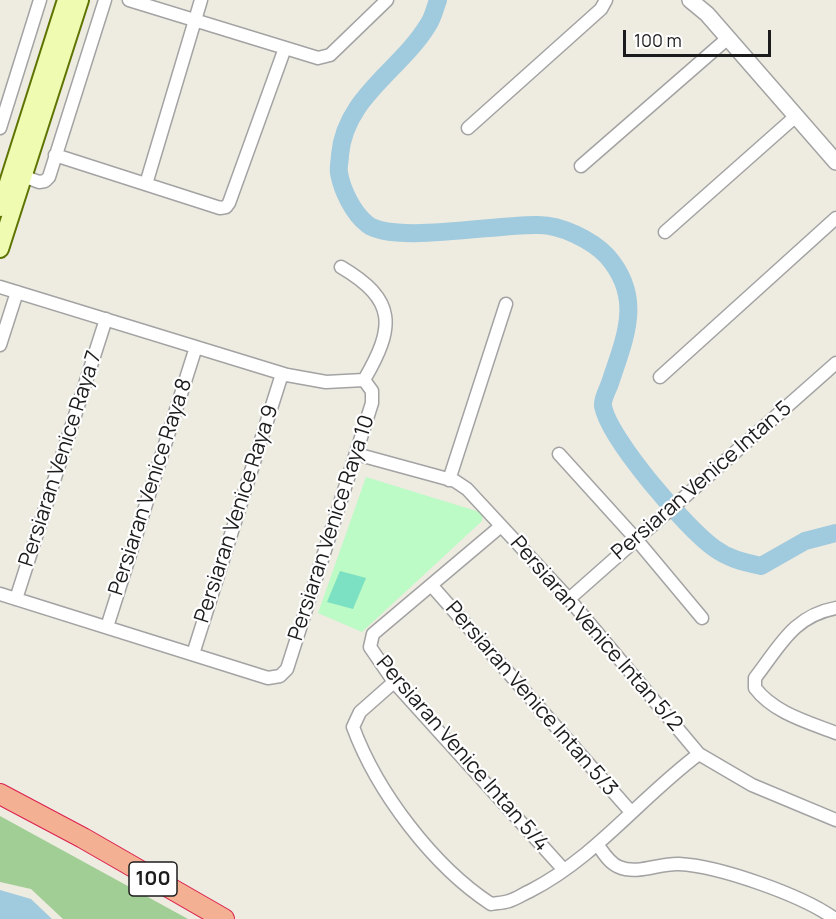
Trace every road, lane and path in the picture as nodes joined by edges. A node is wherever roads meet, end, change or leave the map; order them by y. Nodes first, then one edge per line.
1 (40, 0) edge
2 (66, 0) edge
3 (80, 0) edge
4 (105, 0) edge
5 (129, 0) edge
6 (201, 0) edge
7 (387, 0) edge
8 (606, 0) edge
9 (690, 0) edge
10 (195, 21) junction
11 (728, 38) junction
12 (285, 48) junction
13 (796, 116) junction
14 (0, 128) edge
15 (468, 128) dead end
16 (55, 156) junction
17 (836, 162) edge
18 (581, 166) dead end
19 (12, 172) edge
20 (146, 184) junction
21 (6, 208) edge
22 (836, 218) edge
23 (665, 232) dead end
24 (0, 249) edge
25 (342, 267) dead end
26 (0, 287) edge
27 (17, 292) junction
28 (506, 304) dead end
29 (106, 319) junction
30 (0, 345) edge
31 (196, 347) junction
32 (836, 363) edge
33 (282, 374) junction
34 (660, 377) dead end
35 (364, 380) junction
36 (356, 454) junction
37 (559, 454) dead end
38 (449, 480) junction
39 (501, 526) junction
40 (636, 539) junction
41 (432, 586) junction
42 (0, 594) edge
43 (16, 598) junction
44 (569, 598) junction
45 (836, 608) edge
46 (702, 618) dead end
47 (107, 627) junction
48 (193, 654) junction
49 (394, 682) junction
50 (836, 719) edge
51 (833, 732) edge
52 (699, 754) junction
53 (0, 783) edge
54 (0, 794) edge
55 (631, 812) junction
56 (836, 820) edge
57 (83, 838) junction
58 (597, 844) junction
59 (564, 870) junction
60 (224, 919) edge
61 (835, 919) edge

1 - 14 street
2 - 19 main road
3 - 19 main road
4 - 16 street
5 - 10 street
6 - 10 street
7 - 12 street
8 - 15 street
9 - 11 street
10 - 12 street
10 - 20 street
11 - 13 street
11 - 18 street
12 - 20 street
13 - 17 street
13 - 23 street
16 - 19 street
16 - 20 street
19 - 21 main road
21 - 24 main road
22 - 34 street
25 - 35 street
26 - 27 street
27 - 29 street
27 - 30 street
28 - 38 street
29 - 31 street
29 - 43 street, Persiaran Venice Raya 7
31 - 33 street
31 - 47 street, Persiaran Venice Raya 8
32 - 40 street, Persiaran Venice Intan 5
33 - 35 street
33 - 48 street, Persiaran Venice Raya 9
35 - 36 street, Persiaran Venice Raya 10
36 - 38 street, Persiaran Venice Intan 5/2
36 - 48 street, Persiaran Venice Raya 10
37 - 40 street
38 - 39 street, Persiaran Venice Intan 5/2
39 - 41 street
39 - 44 street, Persiaran Venice Intan 5/2
40 - 44 street, Persiaran Venice Intan 5
40 - 46 street
41 - 49 street, Persiaran Venice Intan 5/4
41 - 55 street, Persiaran Venice Intan 5/3
42 - 43 street
43 - 47 street
44 - 52 street, Persiaran Venice Intan 5/2
45 - 51 street
47 - 48 street
49 - 59 street, Persiaran Venice Intan 5/4
49 - 59 street
50 - 51 street
52 - 55 street
52 - 56 street, Persiaran Venice Intan 5/2
53 - 57 highway, 100
54 - 57 highway, 100
55 - 58 street
57 - 60 highway, 100
58 - 59 street
58 - 61 street

